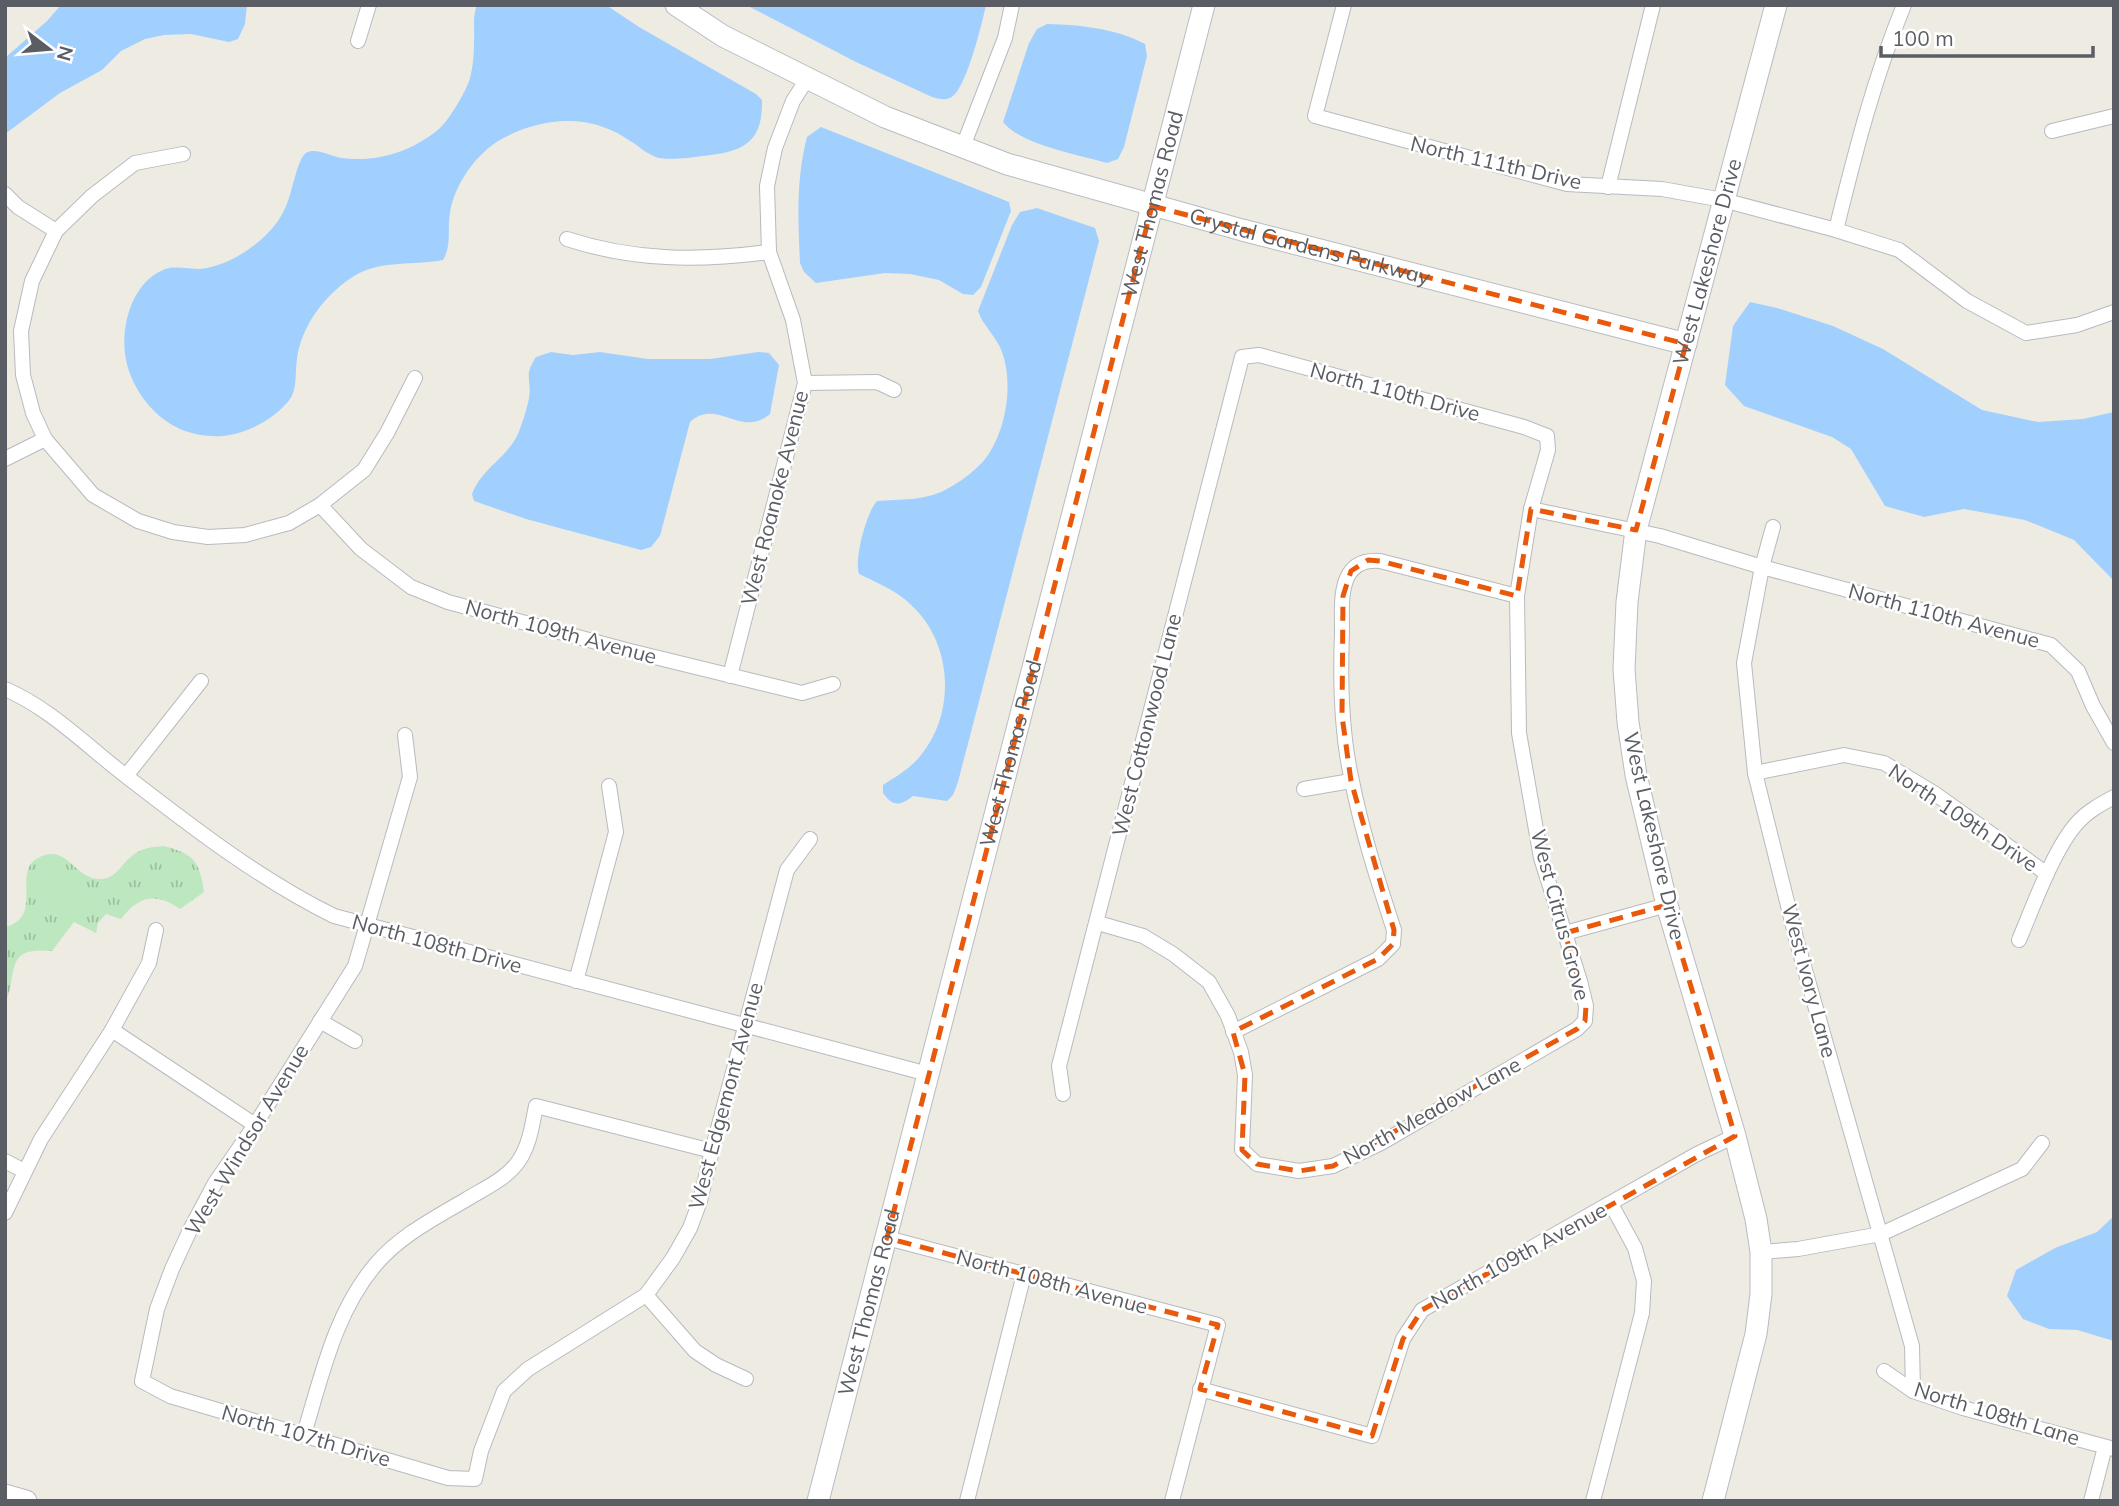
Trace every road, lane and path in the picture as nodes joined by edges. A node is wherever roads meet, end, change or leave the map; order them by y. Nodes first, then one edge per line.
1 (369, 5) edge
2 (676, 5) edge
3 (1012, 5) edge
4 (1204, 5) edge
5 (1344, 5) edge
6 (1653, 5) edge
7 (1776, 5) edge
8 (1904, 5) edge
9 (358, 41) dead end
10 (807, 79) junction
11 (2114, 116) edge
12 (2052, 131) dead end
13 (962, 149) junction
14 (183, 154) dead end
15 (1608, 187) junction
16 (5, 194) edge
17 (1723, 200) junction
18 (1152, 206) junction
19 (56, 230) junction
20 (1836, 230) junction
21 (567, 239) dead end
22 (769, 252) junction
23 (2114, 313) edge
24 (1686, 344) junction
25 (1242, 358) joint
26 (415, 378) dead end
27 (805, 383) junction
28 (894, 390) dead end
29 (1547, 436) joint
30 (45, 439) junction
31 (5, 458) edge
32 (320, 505) junction
33 (1531, 509) junction
34 (1773, 527) dead end
35 (1636, 530) junction
36 (1762, 567) junction
37 (1517, 596) junction
38 (730, 676) junction
39 (201, 681) dead end
40 (832, 684) dead end
41 (5, 689) edge
42 (405, 734) dead end
43 (2114, 743) edge
44 (1755, 773) junction
45 (126, 776) junction
46 (1351, 781) junction
47 (610, 786) dead end
48 (1304, 789) dead end
49 (2114, 797) edge
50 (810, 839) dead end
51 (2047, 874) junction
52 (1667, 905) junction
53 (1098, 923) junction
54 (369, 925) junction
55 (156, 930) dead end
56 (1565, 933) junction
57 (2020, 940) dead end
58 (576, 981) junction
59 (320, 1021) junction
60 (1585, 1021) joint
61 (745, 1025) junction
62 (112, 1030) junction
63 (1233, 1032) junction
64 (355, 1041) dead end
65 (928, 1074) junction
66 (1063, 1094) dead end
67 (255, 1125) junction
68 (1735, 1136) junction
69 (2042, 1143) dead end
70 (712, 1151) junction
71 (5, 1161) edge
72 (24, 1171) junction
73 (1611, 1204) junction
74 (5, 1213) edge
75 (1881, 1234) junction
76 (887, 1238) junction
77 (1761, 1252) junction
78 (1024, 1274) junction
79 (646, 1295) junction
80 (1884, 1371) dead end
81 (746, 1379) dead end
82 (142, 1381) joint
83 (1200, 1389) junction
84 (1913, 1391) junction
85 (304, 1434) junction
86 (2109, 1448) edge
87 (475, 1479) joint
88 (5, 1495) edge
89 (26, 1501) edge
90 (818, 1501) edge
91 (967, 1501) edge
92 (1171, 1501) edge
93 (1593, 1501) edge
94 (1713, 1501) edge
95 (2091, 1501) edge

1 - 9 street
2 - 10 street, Crystal Gardens Parkway
3 - 13 street
4 - 18 street, West Thomas Road
5 - 15 street, North 111th Drive
6 - 15 street
7 - 17 street, West Lakeshore Drive
8 - 20 street
10 - 13 street, Crystal Gardens Parkway
10 - 22 street, West Roanoke Avenue
11 - 12 street
13 - 18 street, Crystal Gardens Parkway
14 - 19 street
15 - 17 street, North 111th Drive
16 - 19 street
17 - 20 street, North 111th Drive
17 - 24 street, West Lakeshore Drive
18 - 24 street, Crystal Gardens Parkway
18 - 65 street, West Thomas Road
19 - 30 street
20 - 23 street, North 111th Drive
21 - 22 street
22 - 27 street, West Roanoke Avenue
24 - 35 street, West Lakeshore Drive
25 - 29 street, North 110th Drive
25 - 53 street, West Cottonwood Lane
26 - 32 street
27 - 28 street
27 - 38 street, West Roanoke Avenue
29 - 33 street, West Citrus Grove
30 - 31 street
30 - 32 street
32 - 38 street, North 109th Avenue
33 - 35 street, North 110th Avenue
33 - 37 street, West Citrus Grove
34 - 36 street
35 - 36 street, North 110th Avenue
35 - 52 street, West Lakeshore Drive
36 - 43 street, North 110th Avenue
36 - 44 street, West Ivory Lane
37 - 46 street
37 - 56 street, West Citrus Grove
38 - 40 street, North 109th Avenue
39 - 45 street
41 - 45 street, North 108th Drive
42 - 54 street, West Windsor Avenue
44 - 51 street, North 109th Drive
44 - 75 street, West Ivory Lane
45 - 54 street, North 108th Drive
46 - 48 street
46 - 63 street
47 - 58 street
49 - 51 street
50 - 61 street, West Edgemont Avenue
51 - 57 street
52 - 56 street
52 - 68 street, West Lakeshore Drive
53 - 63 street, North Meadow Lane
53 - 66 street, West Cottonwood Lane
54 - 58 street, North 108th Drive
54 - 59 street, West Windsor Avenue
55 - 62 street
56 - 60 street, West Citrus Grove
58 - 61 street, North 108th Drive
59 - 64 street, West Windsor Avenue
59 - 67 street, West Windsor Avenue
60 - 63 street, North Meadow Lane
61 - 65 street, North 108th Drive
61 - 70 street, West Edgemont Avenue
62 - 67 street
62 - 72 street
65 - 76 street, West Thomas Road
67 - 82 street, West Windsor Avenue
68 - 73 street, North 109th Avenue
68 - 77 street, West Lakeshore Drive
69 - 75 street
70 - 79 street, West Edgemont Avenue
70 - 85 street
71 - 72 street
72 - 74 street
73 - 83 street, North 109th Avenue
73 - 93 street
75 - 77 street
75 - 84 street, West Ivory Lane
76 - 78 street, North 108th Avenue
76 - 90 street, West Thomas Road
77 - 94 street, West Lakeshore Drive
78 - 83 street, North 108th Avenue
78 - 91 street
79 - 81 street
79 - 87 street, West Edgemont Avenue
80 - 84 street, North 108th Lane
82 - 85 street, North 107th Drive
83 - 92 street
84 - 86 street, North 108th Lane
85 - 87 street, North 107th Drive
86 - 95 street
88 - 89 street

